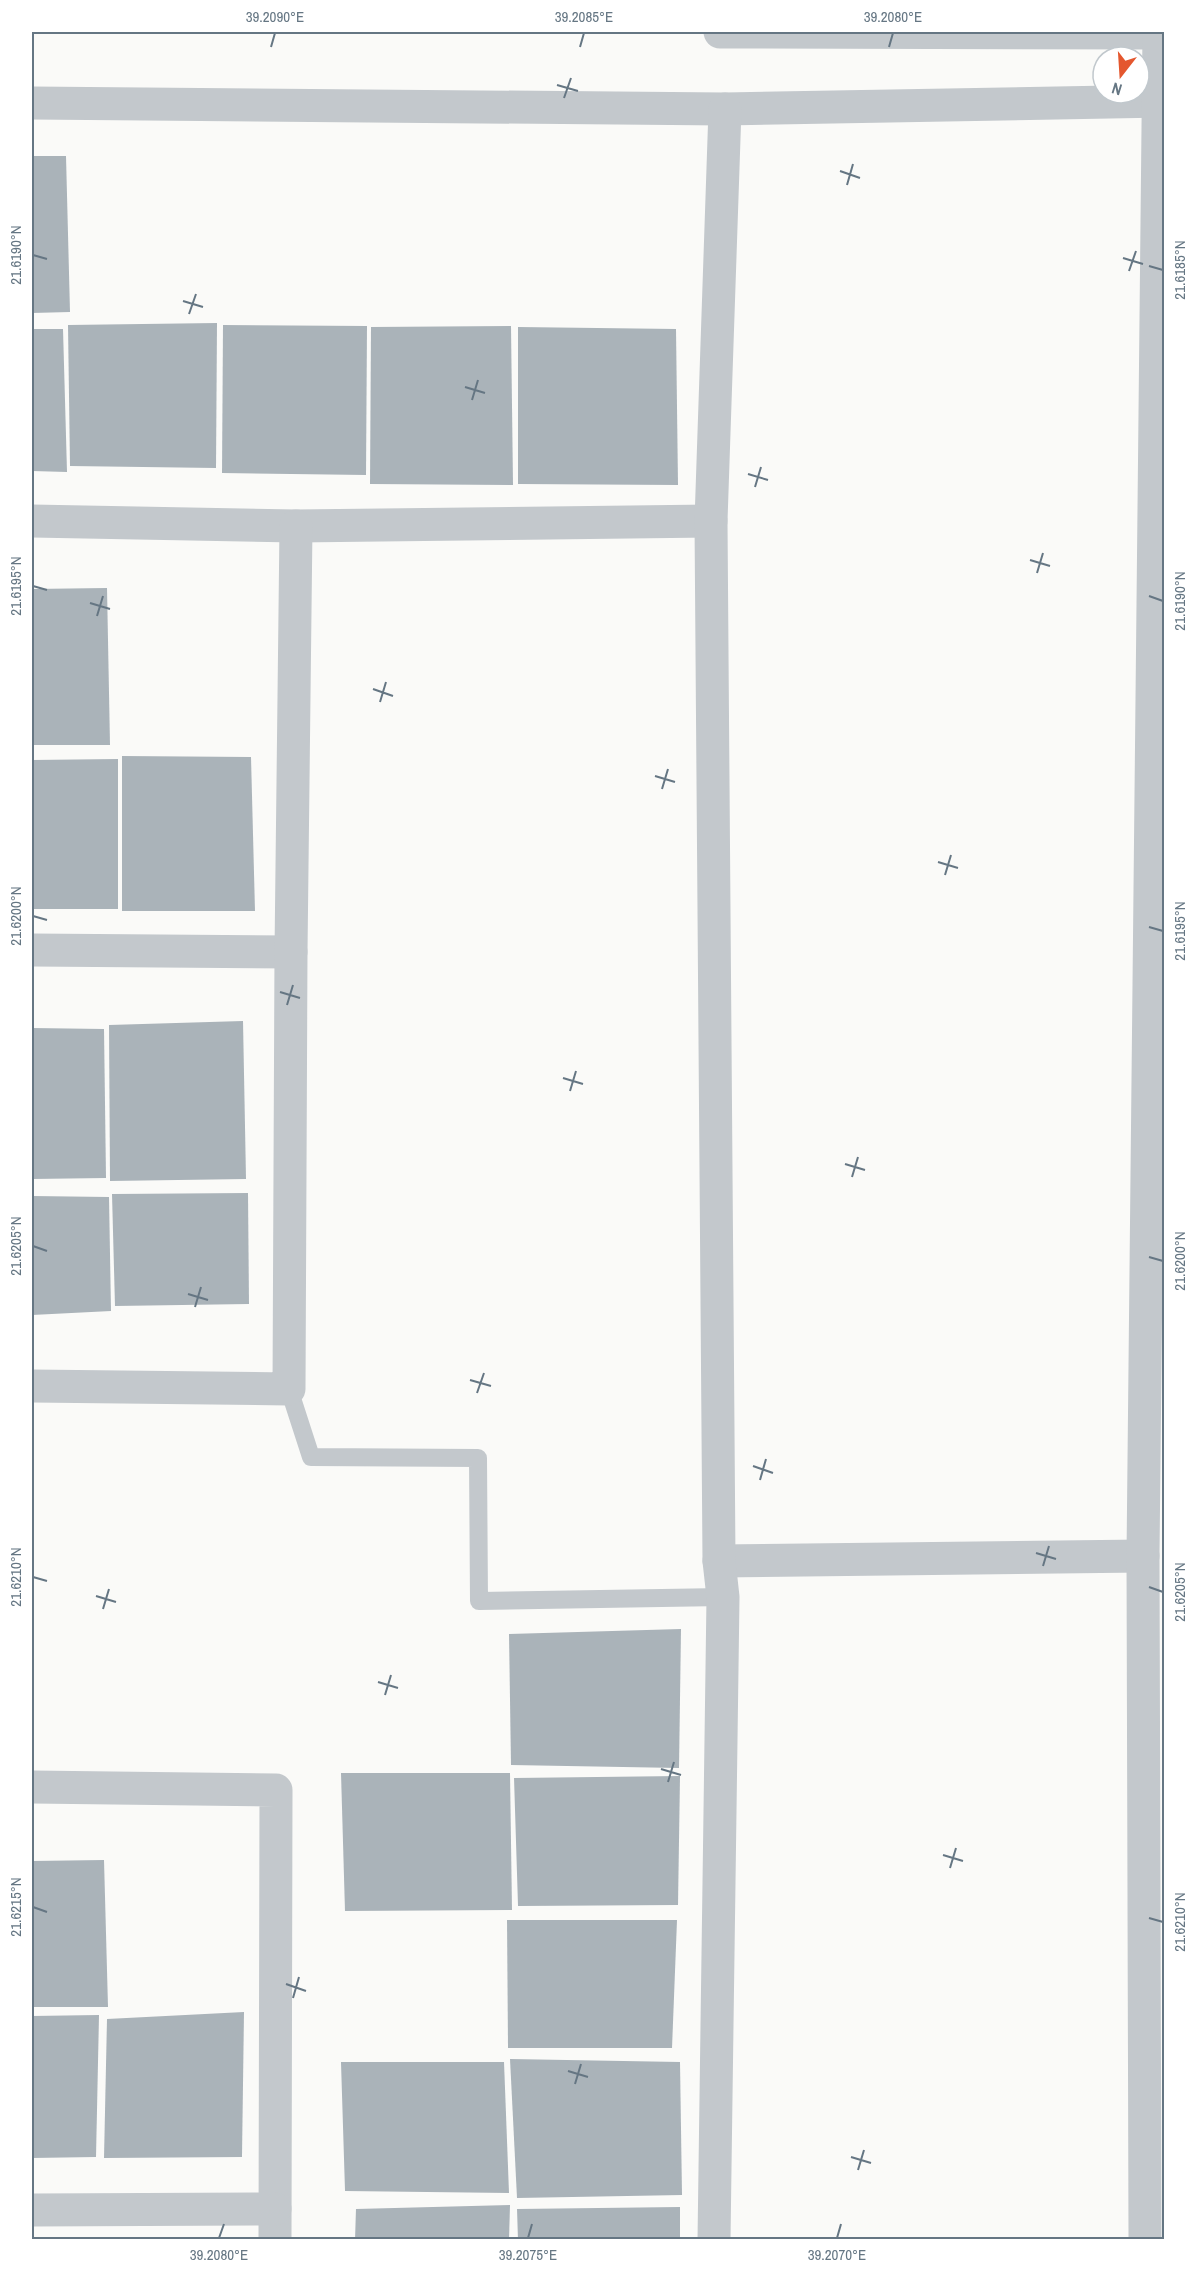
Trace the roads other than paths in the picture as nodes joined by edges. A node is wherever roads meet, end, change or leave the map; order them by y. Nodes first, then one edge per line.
1 (720, 32) edge
2 (1161, 33) edge
3 (1162, 101) edge
4 (32, 103) edge
5 (725, 108) junction
6 (32, 521) edge
7 (711, 521) junction
8 (296, 526) junction
9 (32, 950) edge
10 (291, 952) junction
11 (32, 1386) edge
12 (290, 1389) junction
13 (1143, 1556) junction
14 (719, 1560) junction
15 (723, 1597) junction
16 (32, 1788) edge
17 (32, 2210) edge
18 (275, 2224) edge
19 (714, 2240) edge
20 (1145, 2240) edge

1 - 2 street
2 - 3 street
3 - 5 street
3 - 13 street
4 - 5 street
5 - 7 street
6 - 8 street
7 - 8 street
7 - 14 street
8 - 10 street
9 - 10 street
10 - 12 street
11 - 12 street
12 - 15 lane
13 - 14 street
13 - 20 street
14 - 15 street
15 - 19 street
16 - 18 street
17 - 18 street

